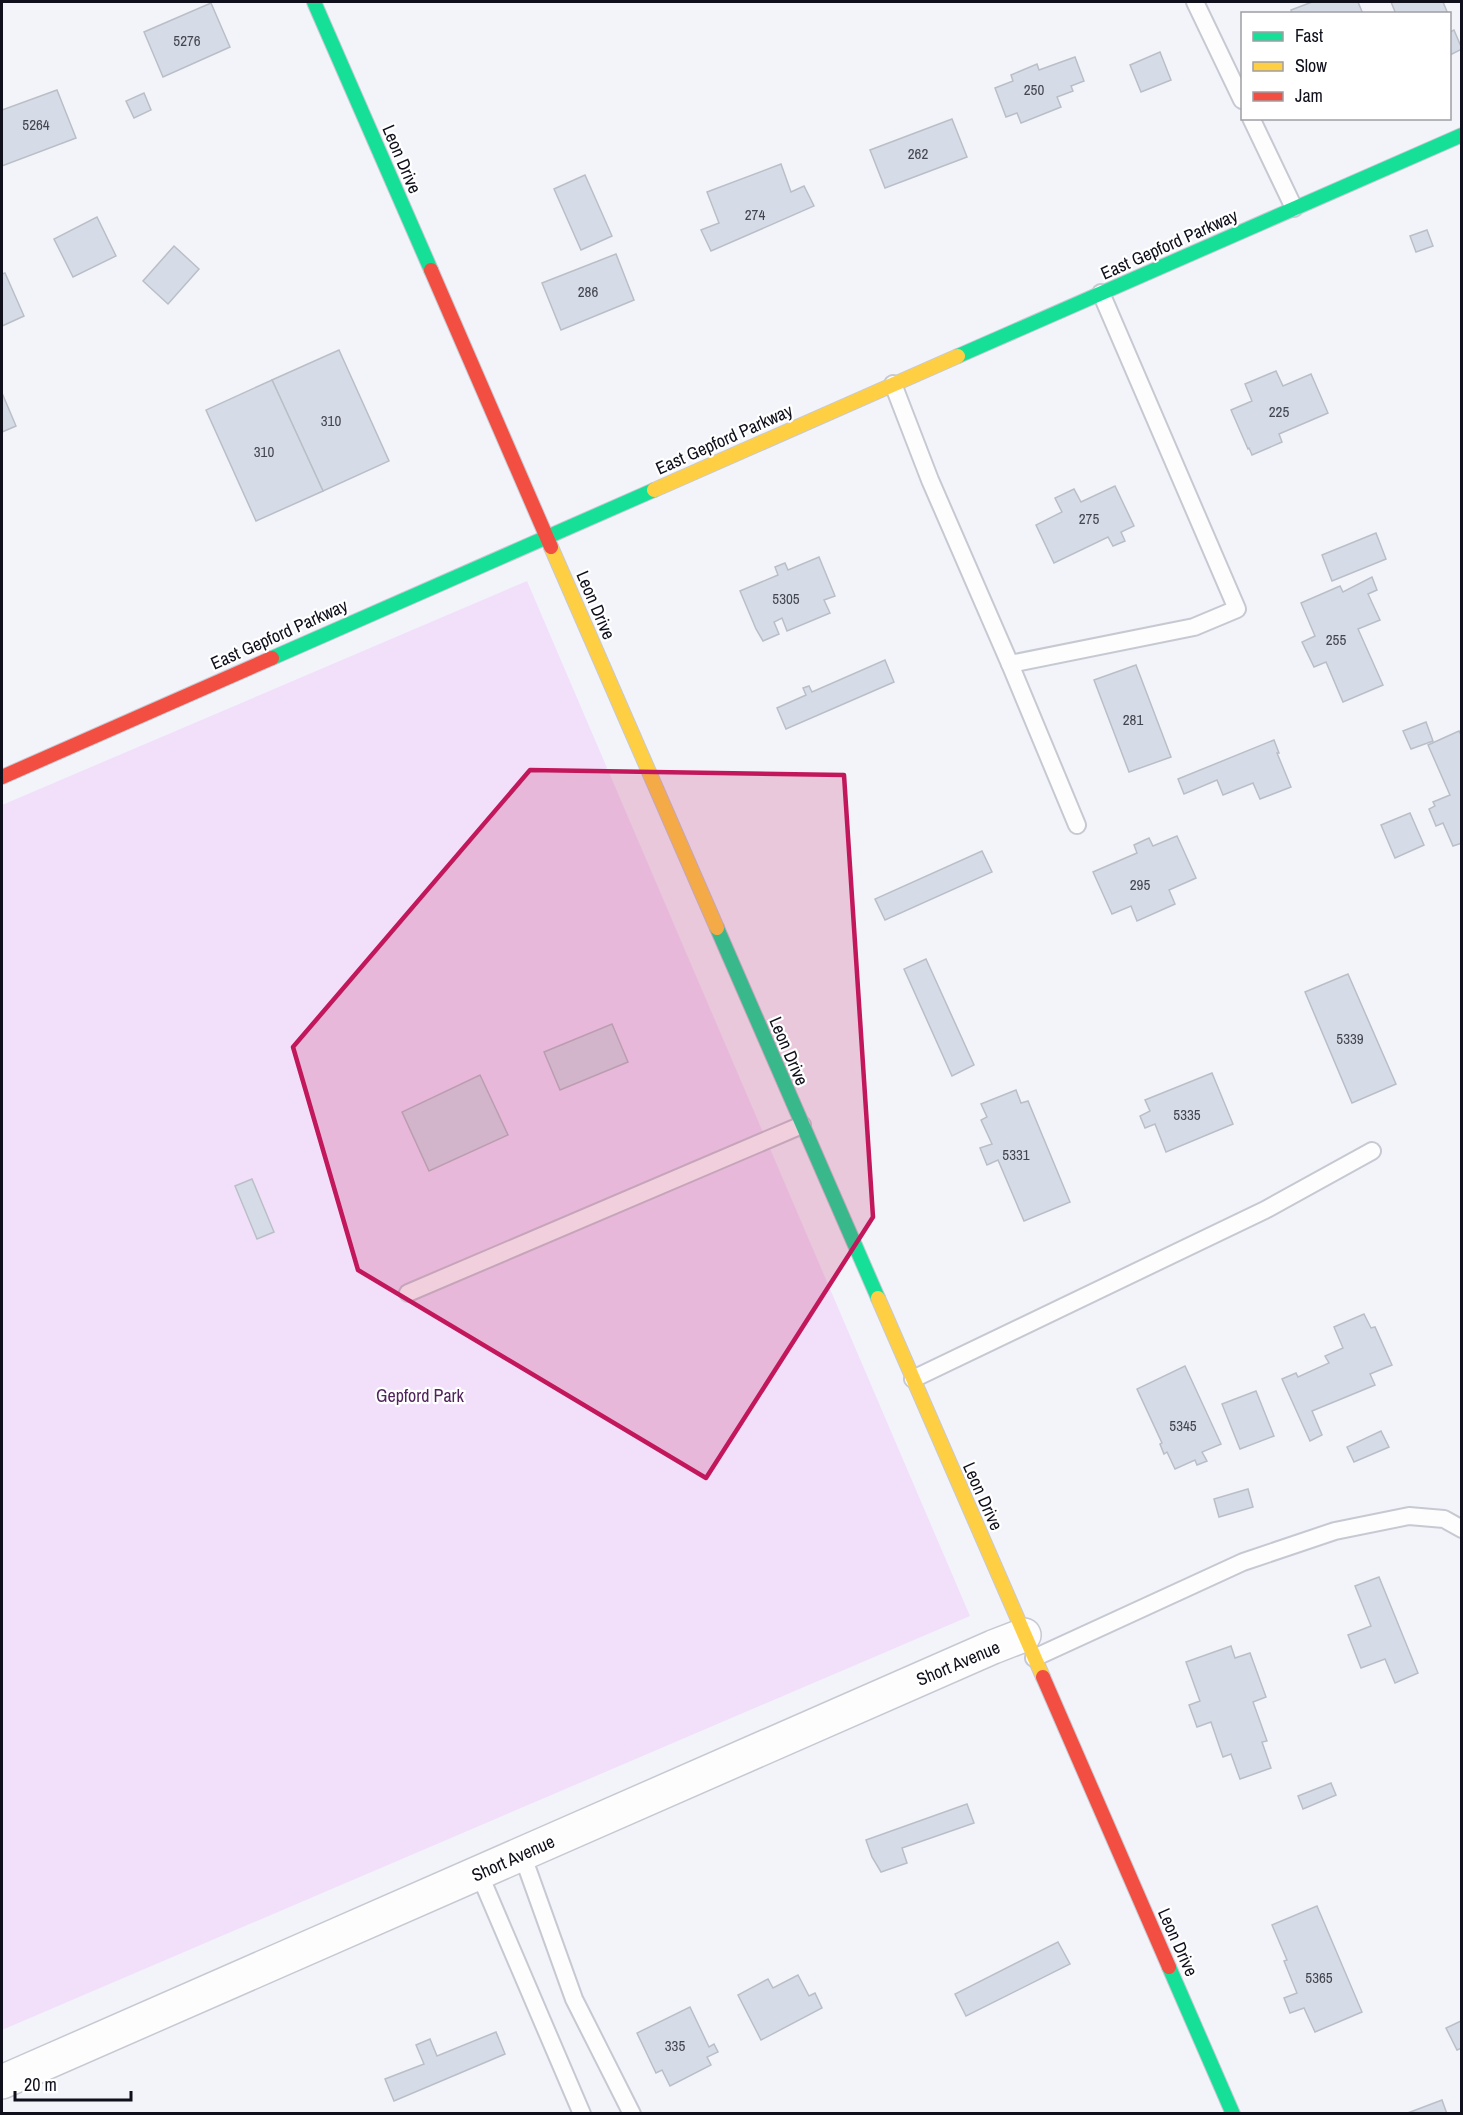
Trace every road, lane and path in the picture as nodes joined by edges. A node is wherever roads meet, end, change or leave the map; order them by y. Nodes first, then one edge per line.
1 (314, 2) edge
2 (1195, 2) edge
3 (1241, 98) edge
4 (1252, 120) edge
5 (1461, 135) edge
6 (1294, 208) junction
7 (1101, 293) junction
8 (893, 384) junction
9 (546, 536) junction
10 (1010, 664) junction
11 (2, 777) edge
12 (1077, 825) dead end
13 (802, 1125) junction
14 (1372, 1151) dead end
15 (408, 1293) dead end
16 (913, 1379) junction
17 (1461, 1528) edge
18 (1029, 1646) junction
19 (522, 1854) junction
20 (479, 1873) junction
21 (2, 2082) edge
22 (582, 2114) edge
23 (632, 2114) edge
24 (1233, 2114) edge

1 - 9 street, Leon Drive
2 - 3 lane
4 - 6 lane
5 - 6 street, East Gepford Parkway
6 - 7 street, East Gepford Parkway
7 - 8 street, East Gepford Parkway
7 - 10 lane
8 - 9 street, East Gepford Parkway
8 - 10 lane
9 - 11 street, East Gepford Parkway
9 - 13 street, Leon Drive
10 - 12 lane
13 - 15 lane
13 - 16 street, Leon Drive
14 - 16 lane
16 - 18 street, Leon Drive
17 - 18 lane
18 - 19 street, Short Avenue
18 - 24 street, Leon Drive
19 - 20 street, Short Avenue
19 - 23 lane
20 - 21 street, Short Avenue
20 - 22 lane

